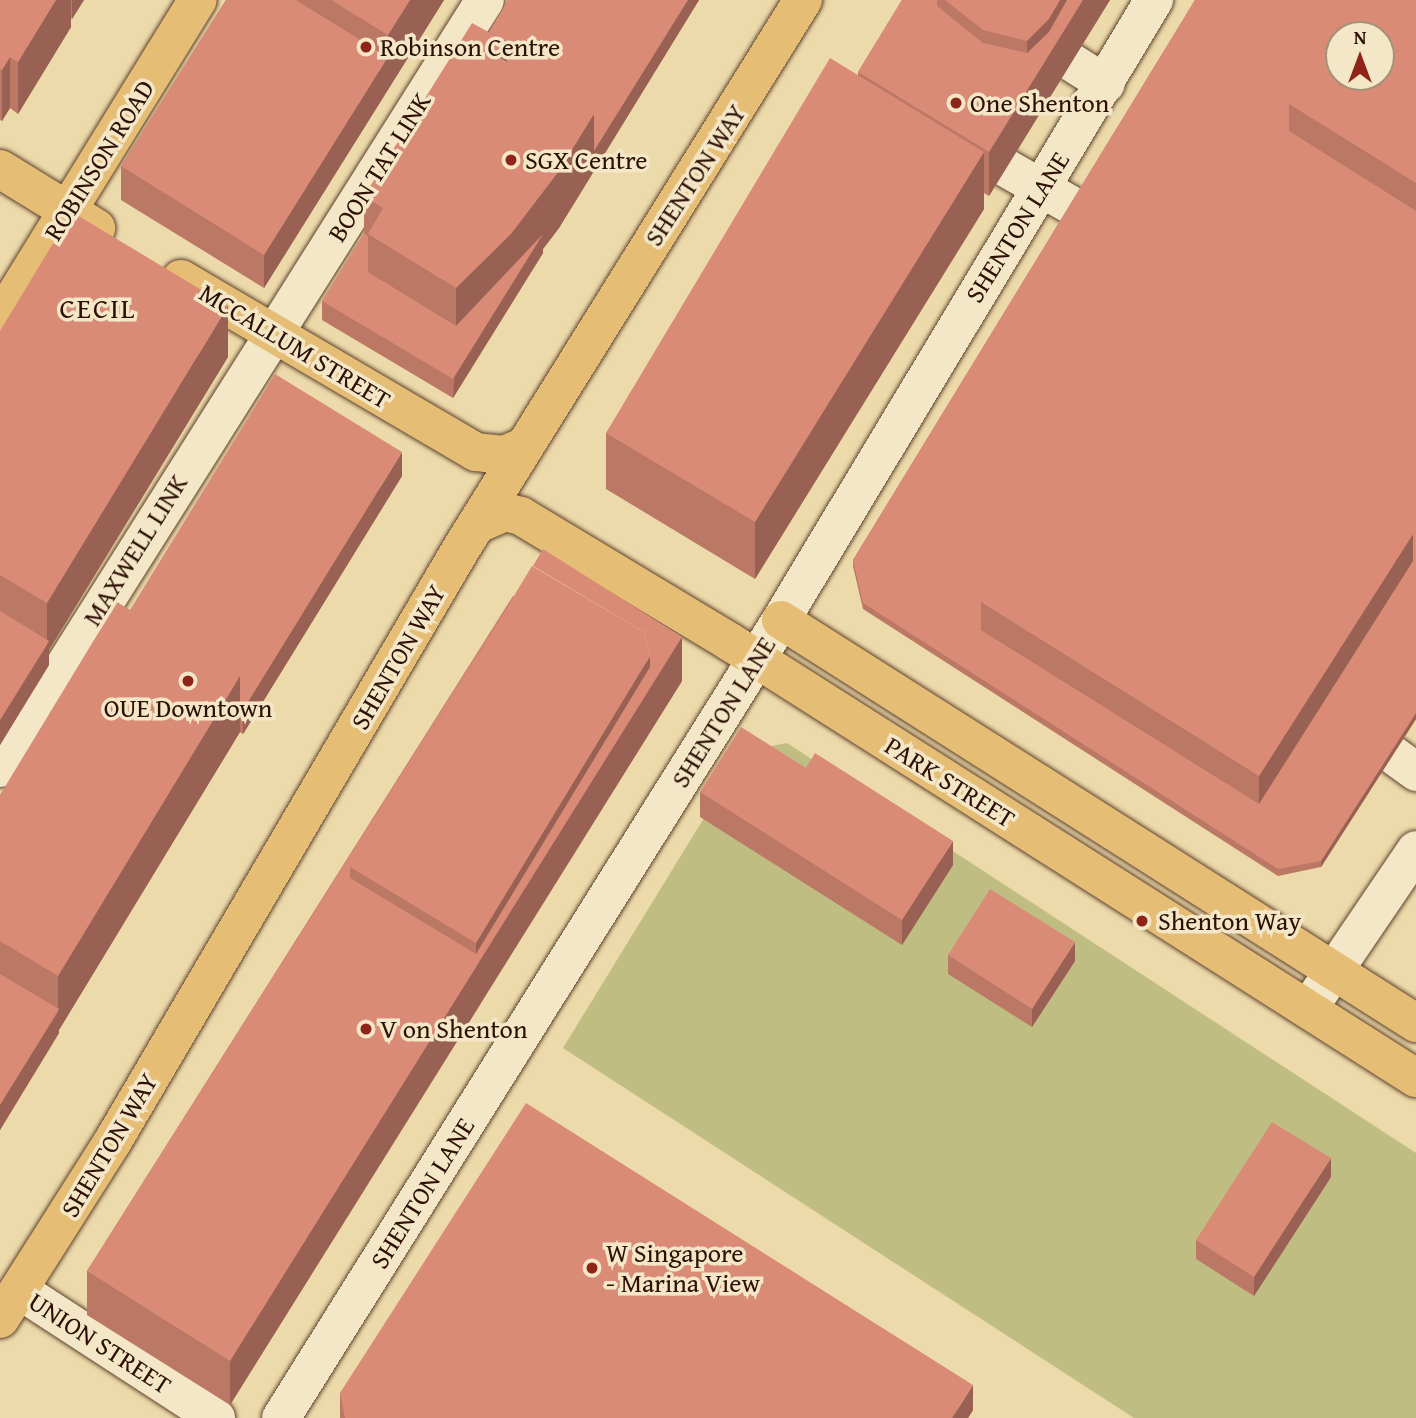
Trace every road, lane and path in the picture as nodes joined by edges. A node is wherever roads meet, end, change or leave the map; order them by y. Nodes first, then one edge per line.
1 (198, 0) edge
2 (485, 0) edge
3 (803, 0) edge
4 (1154, 0) edge
5 (1071, 62) edge
6 (1106, 84) junction
7 (1006, 168) edge
8 (0, 169) edge
9 (1056, 197) junction
10 (67, 211) junction
11 (0, 320) edge
12 (272, 332) junction
13 (525, 446) junction
14 (478, 524) junction
15 (781, 620) junction
16 (756, 659) junction
17 (0, 768) edge
18 (1416, 850) edge
19 (1334, 971) junction
20 (1308, 1009) junction
21 (1416, 1023) edge
22 (1416, 1078) edge
23 (9, 1305) edge
24 (216, 1418) edge
25 (281, 1418) edge

1 - 10 main road, ROBINSON ROAD
2 - 12 street, BOON TAT LINK
3 - 13 main road, SHENTON WAY
4 - 6 street, SHENTON LANE
5 - 6 street
6 - 9 street, SHENTON LANE
7 - 9 street
8 - 10 main road, MCCALLUM STREET
9 - 15 street, SHENTON LANE
10 - 11 main road, ROBINSON ROAD
10 - 12 main road, MCCALLUM STREET
12 - 13 main road, MCCALLUM STREET
12 - 17 street, MAXWELL LINK
13 - 14 main road, SHENTON WAY
14 - 16 main road, PARK STREET
14 - 23 main road, SHENTON WAY
15 - 16 street, SHENTON LANE
15 - 19 main road, PARK STREET
16 - 20 main road, PARK STREET
16 - 25 street, SHENTON LANE
18 - 19 street
19 - 20 street
19 - 21 main road, PARK STREET
20 - 22 main road, PARK STREET
23 - 24 street, UNION STREET

